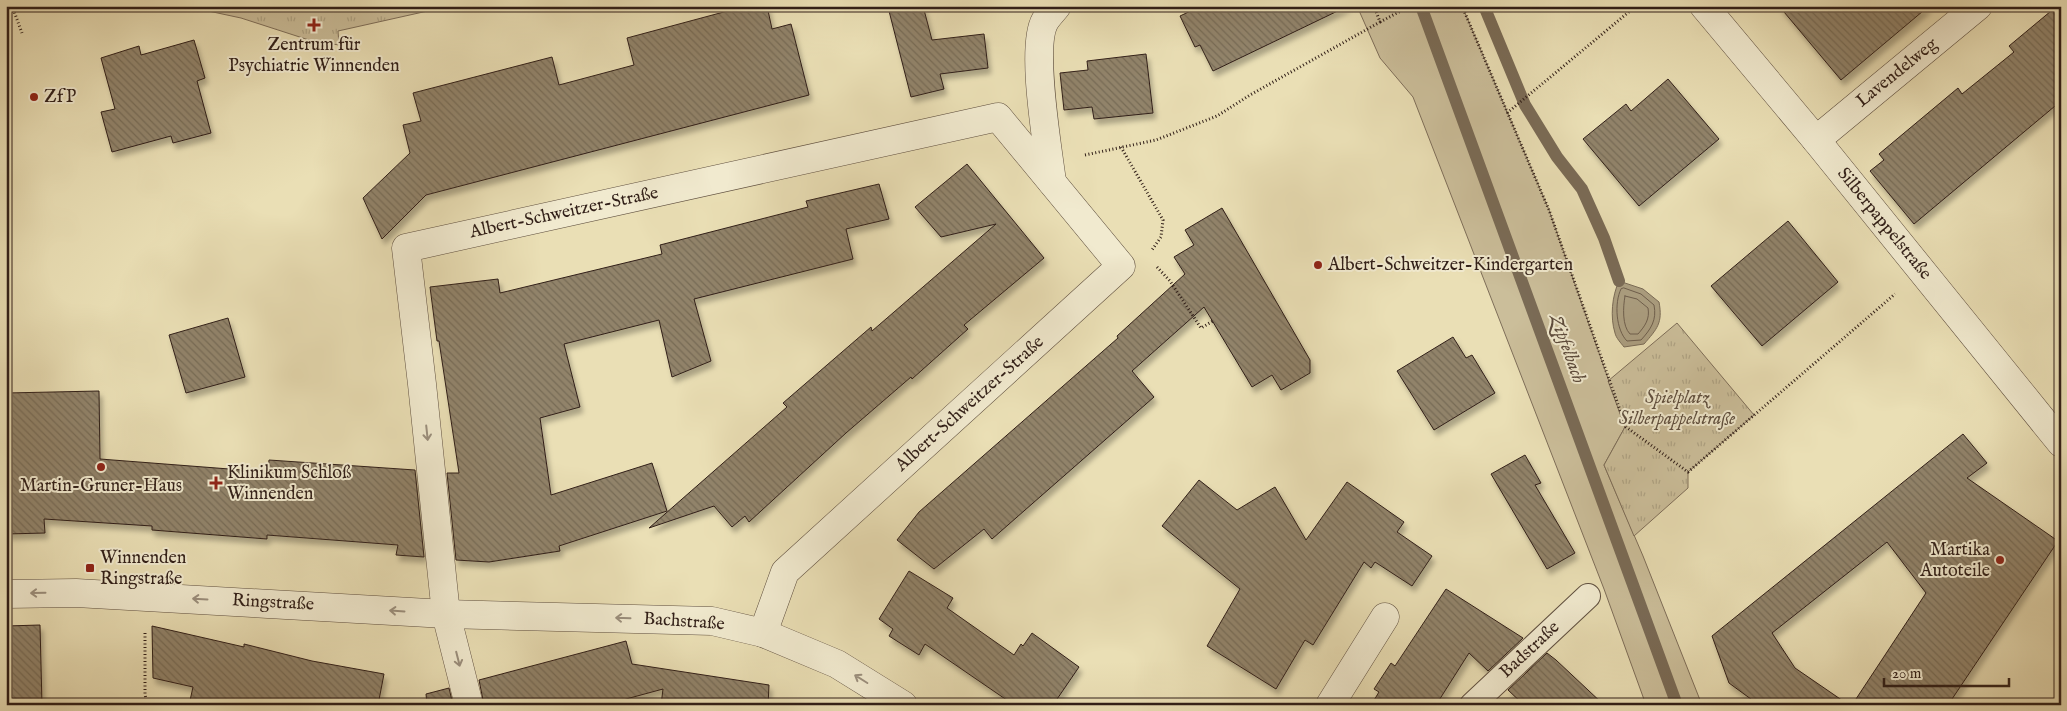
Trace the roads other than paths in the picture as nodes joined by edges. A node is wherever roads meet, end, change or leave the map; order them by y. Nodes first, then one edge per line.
1 (1057, 6) edge
2 (1704, 6) edge
3 (1978, 6) edge
4 (1816, 140) junction
5 (1052, 182) junction
6 (2061, 443) edge
7 (6, 594) edge
8 (1588, 596) dead end
9 (446, 614) junction
10 (1385, 617) dead end
11 (763, 633) junction
12 (470, 705) edge
13 (903, 705) edge
14 (1330, 705) edge
15 (1472, 705) edge

1 - 5 street
2 - 4 street, Silberpappelstraße
3 - 4 street, Lavendelweg
4 - 6 street, Silberpappelstraße
5 -> 9 street, Albert-Schweitzer-Straße
5 - 11 street, Albert-Schweitzer-Straße
9 -> 7 street, Ringstraße
8 - 15 lane, Badstraße
11 -> 9 street, Bachstraße
9 -> 12 street
10 - 14 street
13 -> 11 street, Bachstraße

